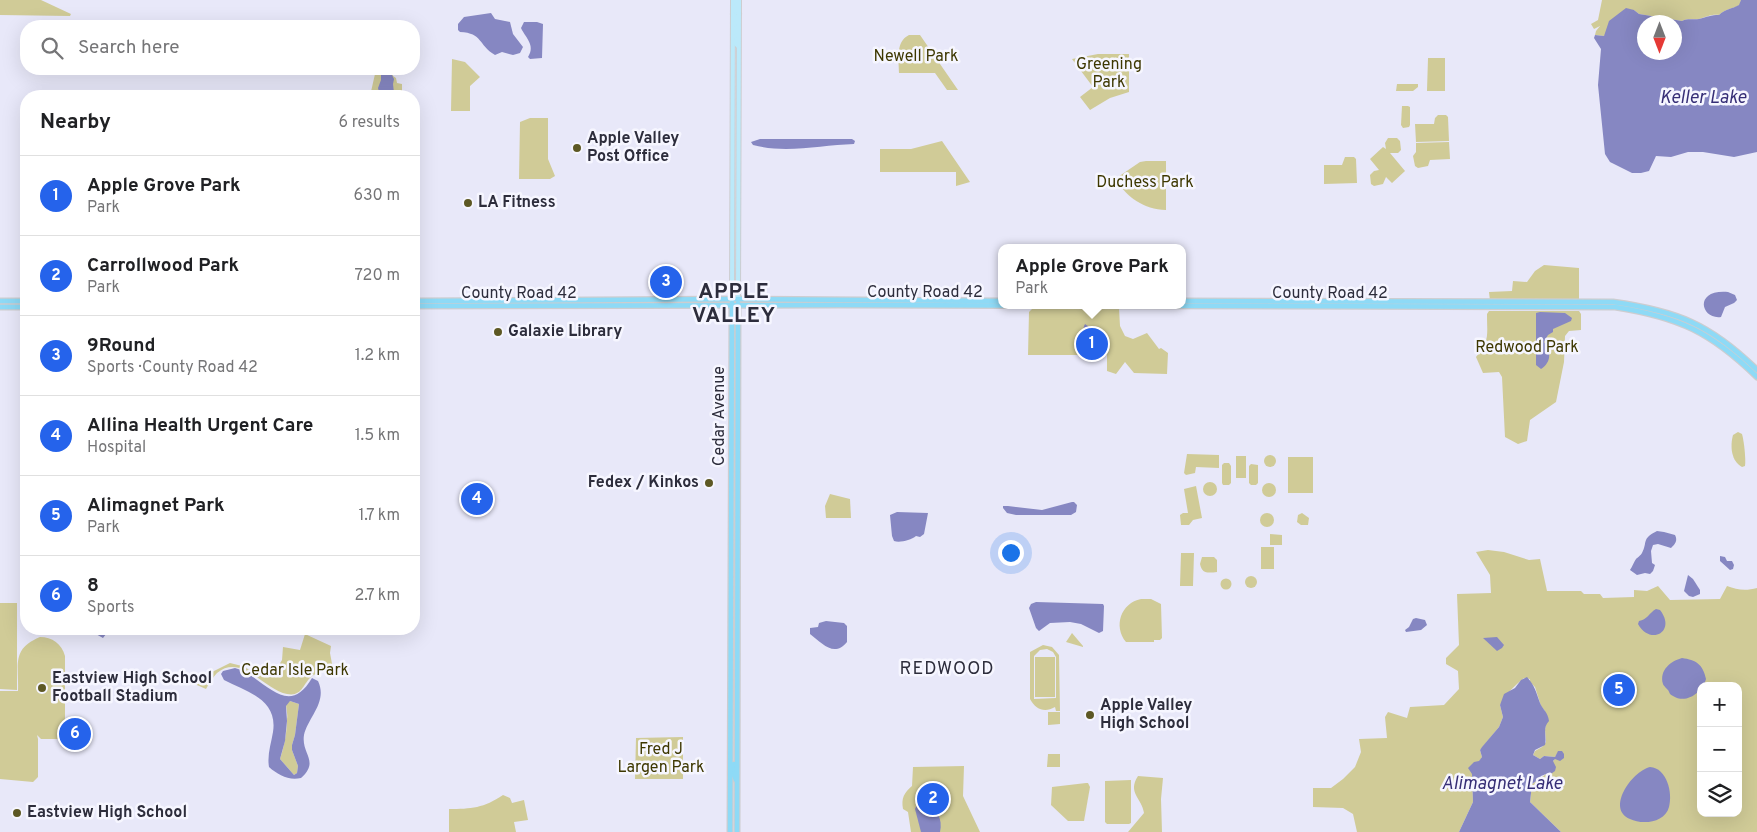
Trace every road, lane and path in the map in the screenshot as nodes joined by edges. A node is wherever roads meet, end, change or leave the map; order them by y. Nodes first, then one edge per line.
1 (734, 0) edge
2 (739, 0) edge
3 (733, 14) junction
4 (739, 15) junction
5 (739, 48) junction
6 (732, 299) junction
7 (738, 299) junction
8 (0, 301) edge
9 (420, 301) edge
10 (998, 301) edge
11 (1186, 301) edge
12 (20, 302) edge
13 (732, 305) junction
14 (738, 305) junction
15 (420, 306) edge
16 (998, 306) edge
17 (1186, 306) edge
18 (0, 307) edge
19 (20, 307) edge
20 (1757, 370) edge
21 (1757, 377) edge
22 (731, 748) junction
23 (737, 781) junction
24 (731, 782) junction
25 (737, 808) junction
26 (730, 832) edge
27 (737, 832) edge

1 - 3 main road, Cedar Avenue
1 - 4 main road
2 - 4 main road, Cedar Avenue
3 - 5 main road
3 - 6 main road, Cedar Avenue
4 - 5 main road, Cedar Avenue
5 - 7 main road, Cedar Avenue
6 - 7 highway, County Road 42
6 - 9 highway, County Road 42
6 - 13 highway, Cedar Avenue
7 - 10 highway, County Road 42
7 - 14 highway, Cedar Avenue
8 - 12 highway
11 - 20 highway, County Road 42
13 - 14 highway, County Road 42
13 - 15 highway, County Road 42
13 - 22 highway, Cedar Avenue
14 - 16 highway, County Road 42
14 - 23 highway, Cedar Avenue
17 - 21 highway, County Road 42
18 - 19 highway
22 - 23 highway
22 - 24 highway, Cedar Avenue
23 - 25 highway, Cedar Avenue
24 - 25 highway
24 - 26 highway, Cedar Avenue
25 - 27 highway, Cedar Avenue

